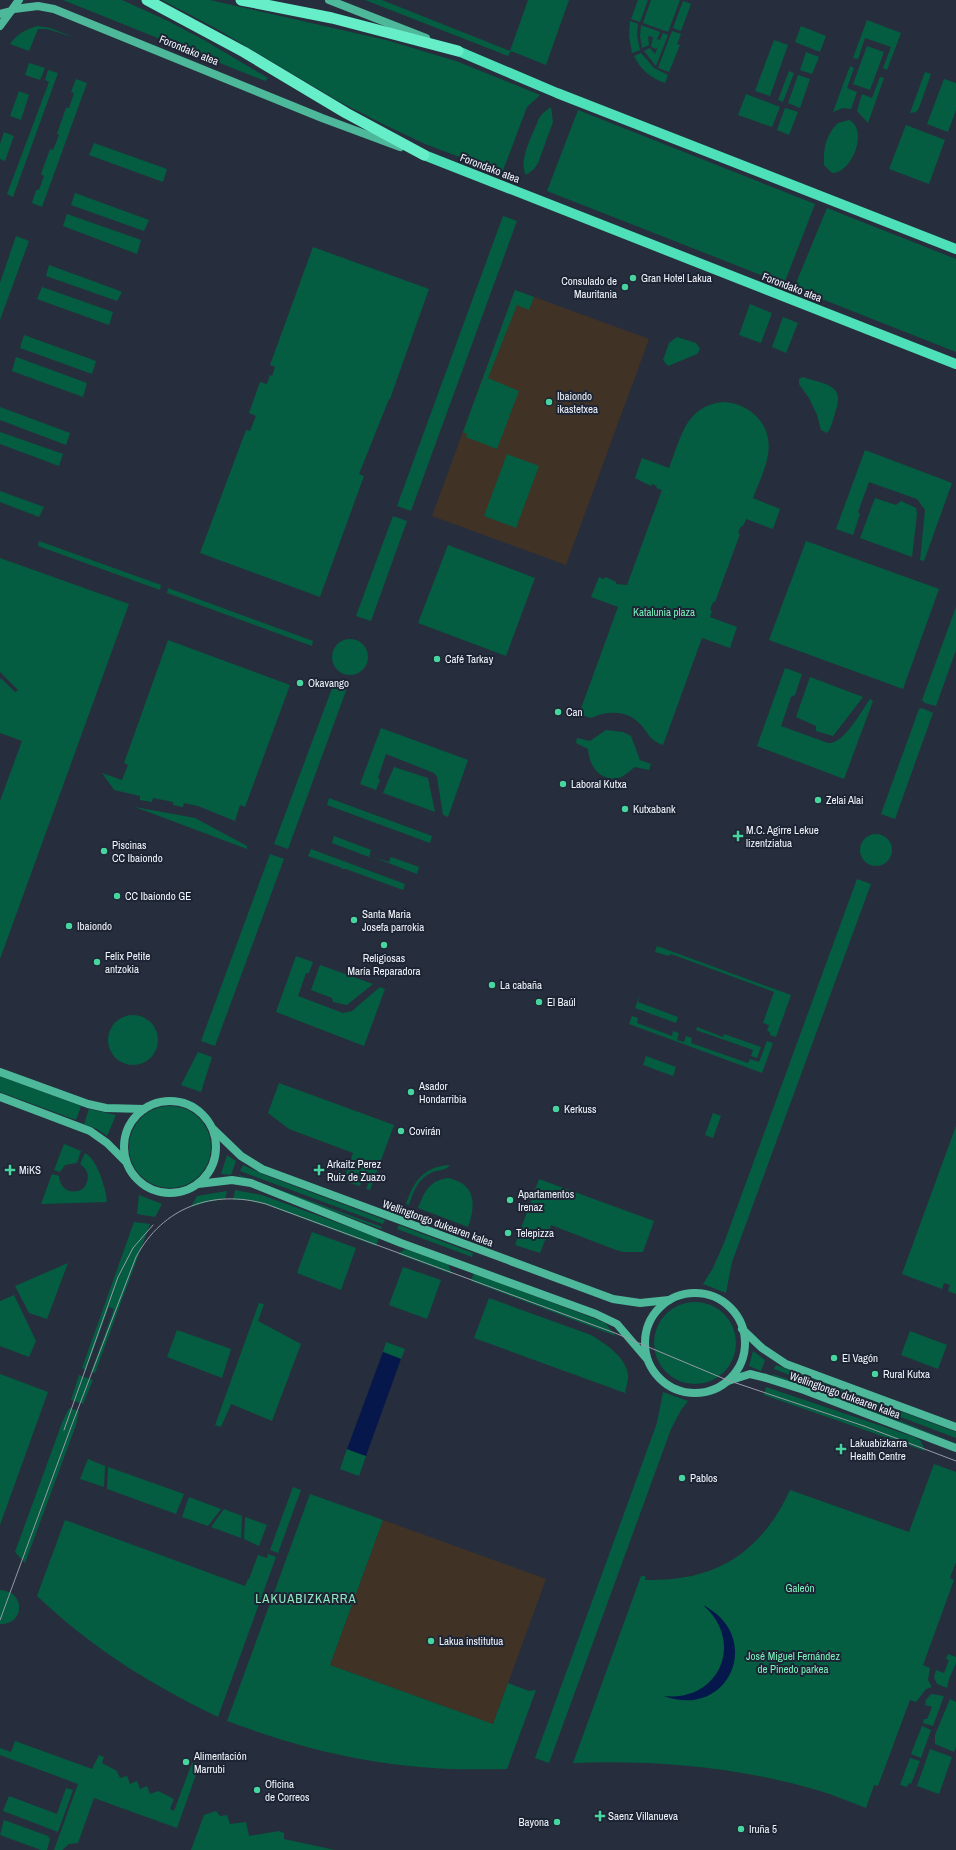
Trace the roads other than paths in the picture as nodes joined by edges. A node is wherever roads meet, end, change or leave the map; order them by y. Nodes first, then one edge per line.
1 (19, 0) edge
2 (147, 0) edge
3 (241, 0) edge
4 (329, 0) edge
5 (12, 10) junction
6 (0, 14) edge
7 (0, 26) edge
8 (458, 51) junction
9 (424, 155) junction
10 (956, 250) edge
11 (956, 364) edge
12 (0, 1072) edge
13 (0, 1097) edge
14 (144, 1109) junction
15 (213, 1129) junction
16 (126, 1162) junction
17 (198, 1184) junction
18 (669, 1300) junction
19 (742, 1329) junction
20 (648, 1359) junction
21 (725, 1382) junction
22 (956, 1428) edge
23 (956, 1448) edge

1 - 5 main road
2 - 9 highway
3 - 8 highway
4 - 8 main road
5 - 6 main road, Forondako atea
5 - 7 main road
5 - 9 main road, Forondako atea
8 - 10 main road
9 - 11 main road, Forondako atea
12 - 14 main road
13 - 16 main road
14 - 15 main road
14 - 16 main road
15 - 17 main road
15 - 18 main road, Wellingtongo dukearen kalea
16 - 17 main road
17 - 20 main road
18 - 19 main road
18 - 20 main road
19 - 21 main road
19 - 22 main road, Wellingtongo dukearen kalea
20 - 21 main road
21 - 23 main road, Wellingtongo dukearen kalea

